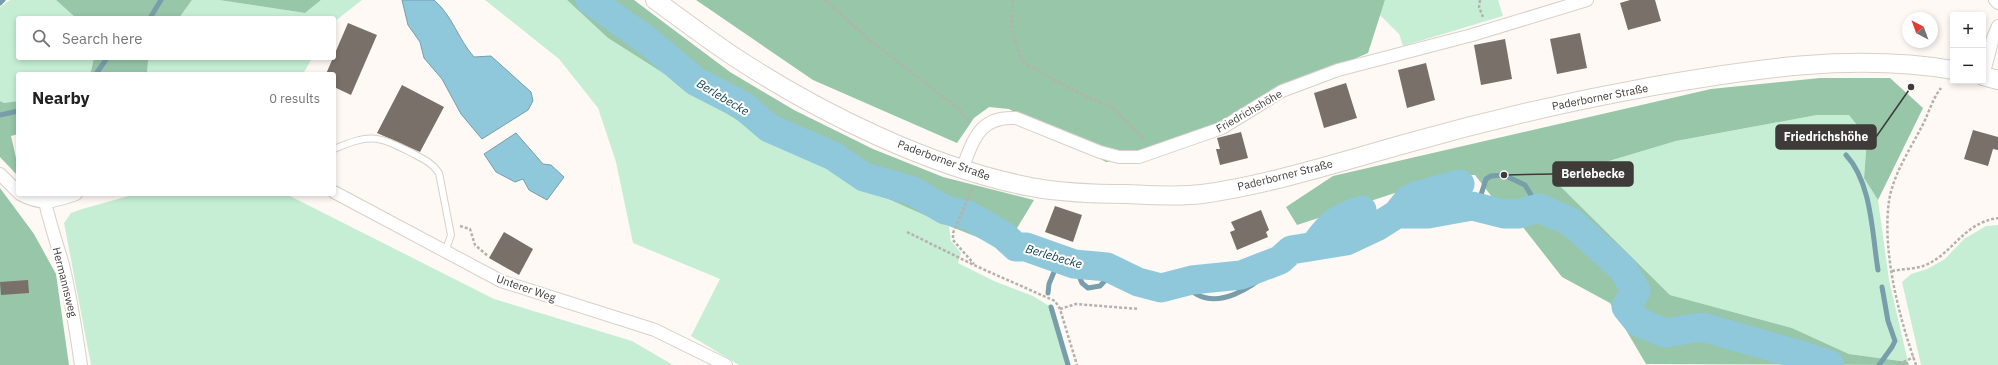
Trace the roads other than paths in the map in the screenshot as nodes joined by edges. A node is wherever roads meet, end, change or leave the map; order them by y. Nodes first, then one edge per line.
1 (655, 0) edge
2 (1588, 0) edge
3 (1995, 0) edge
4 (1998, 3) edge
5 (1998, 26) edge
6 (1986, 65) edge
7 (1950, 70) edge
8 (1986, 77) edge
9 (1998, 80) edge
10 (336, 148) edge
11 (962, 169) junction
12 (0, 174) edge
13 (16, 190) edge
14 (336, 193) edge
15 (24, 196) edge
16 (68, 196) edge
17 (45, 202) junction
18 (445, 252) junction
19 (81, 365) edge
20 (726, 365) edge

1 - 11 main road, Paderborner Straße
2 - 11 street, Friedrichshöhe
3 - 4 street
5 - 6 street
7 - 11 main road, Paderborner Straße
8 - 9 main road
10 - 18 lane
12 - 13 street
14 - 18 street, Unterer Weg
15 - 17 street
16 - 17 street
17 - 19 street, Hermannsweg
18 - 20 street, Unterer Weg

